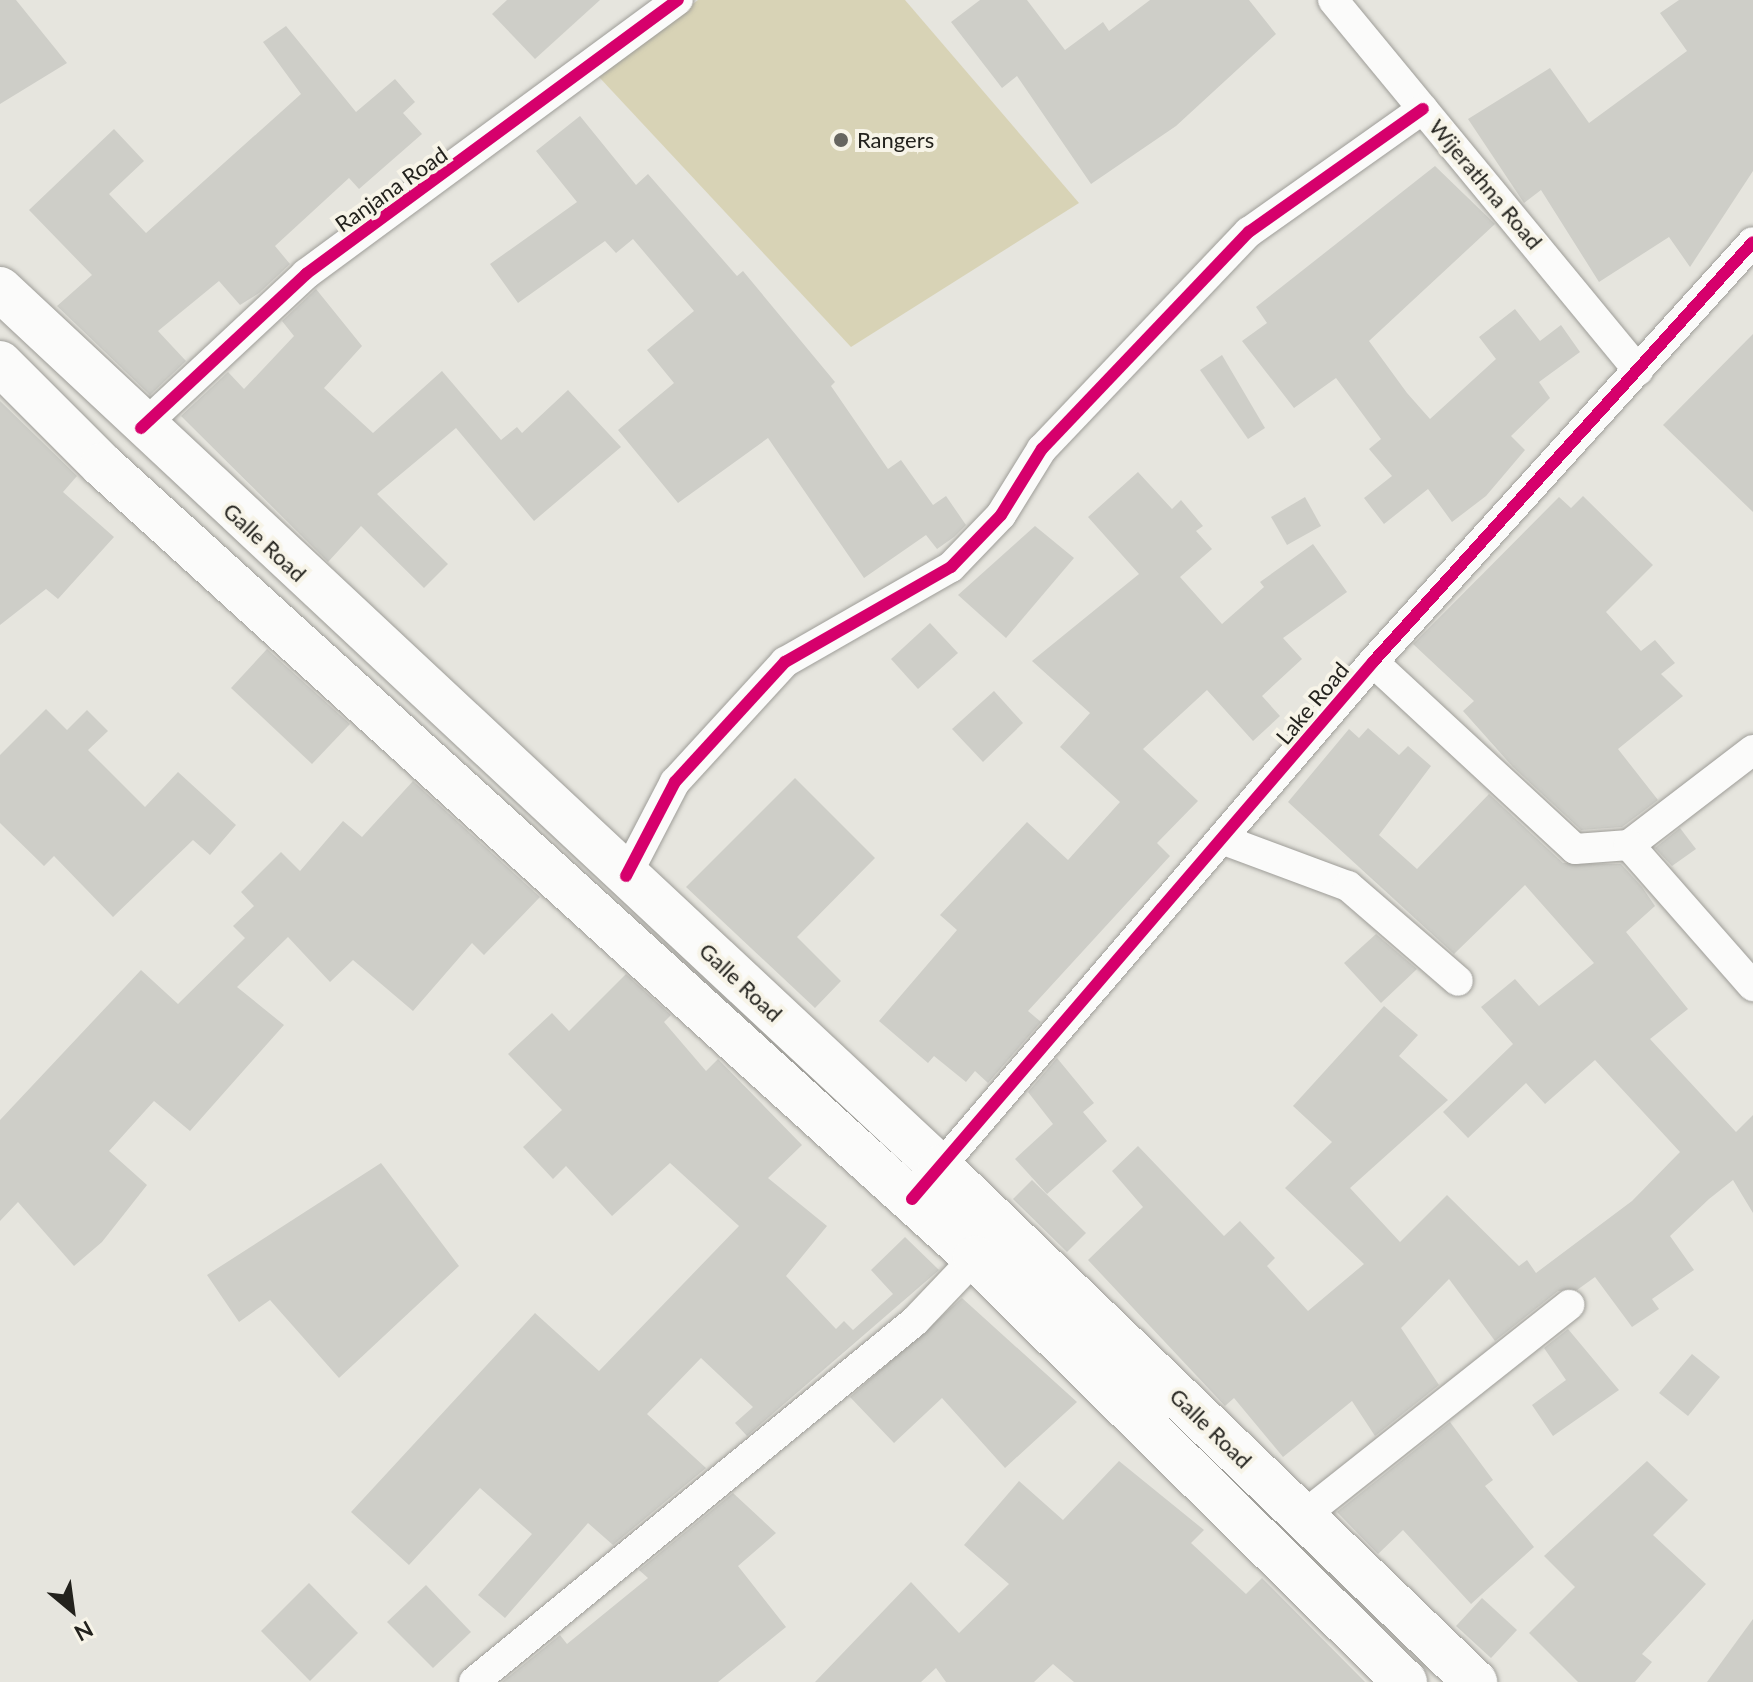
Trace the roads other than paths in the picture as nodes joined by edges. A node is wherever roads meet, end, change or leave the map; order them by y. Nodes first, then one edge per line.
1 (678, 0) edge
2 (1333, 0) edge
3 (1423, 109) junction
4 (1753, 242) edge
5 (0, 289) edge
6 (0, 363) edge
7 (1638, 370) junction
8 (141, 428) junction
9 (1373, 662) junction
10 (1753, 750) edge
11 (1224, 840) junction
12 (1629, 845) junction
13 (626, 876) junction
14 (1458, 981) dead end
15 (1753, 986) edge
16 (940, 1167) junction
17 (912, 1199) junction
18 (975, 1258) junction
19 (1569, 1305) dead end
20 (1303, 1516) junction
21 (474, 1682) edge
22 (1405, 1682) edge
23 (1475, 1682) edge

1 - 8 street, Ranjana Road
2 - 3 street, Wijerathna Road
3 - 7 street, Wijerathna Road
3 - 13 street
4 - 7 street, Lake Road
5 - 8 highway, Galle Road
6 - 17 highway, Galle Road
7 - 9 street, Lake Road
8 - 13 highway, Galle Road
9 - 11 street, Lake Road
9 - 12 street
10 - 12 street
11 - 14 street
11 - 16 street, Lake Road
12 - 15 street
13 - 16 highway, Galle Road
16 - 17 street, Lake Road
16 - 20 highway, Galle Road
17 - 18 highway, Galle Road
18 - 21 street
18 - 22 highway, Galle Road
19 - 20 street
20 - 23 highway, Galle Road

